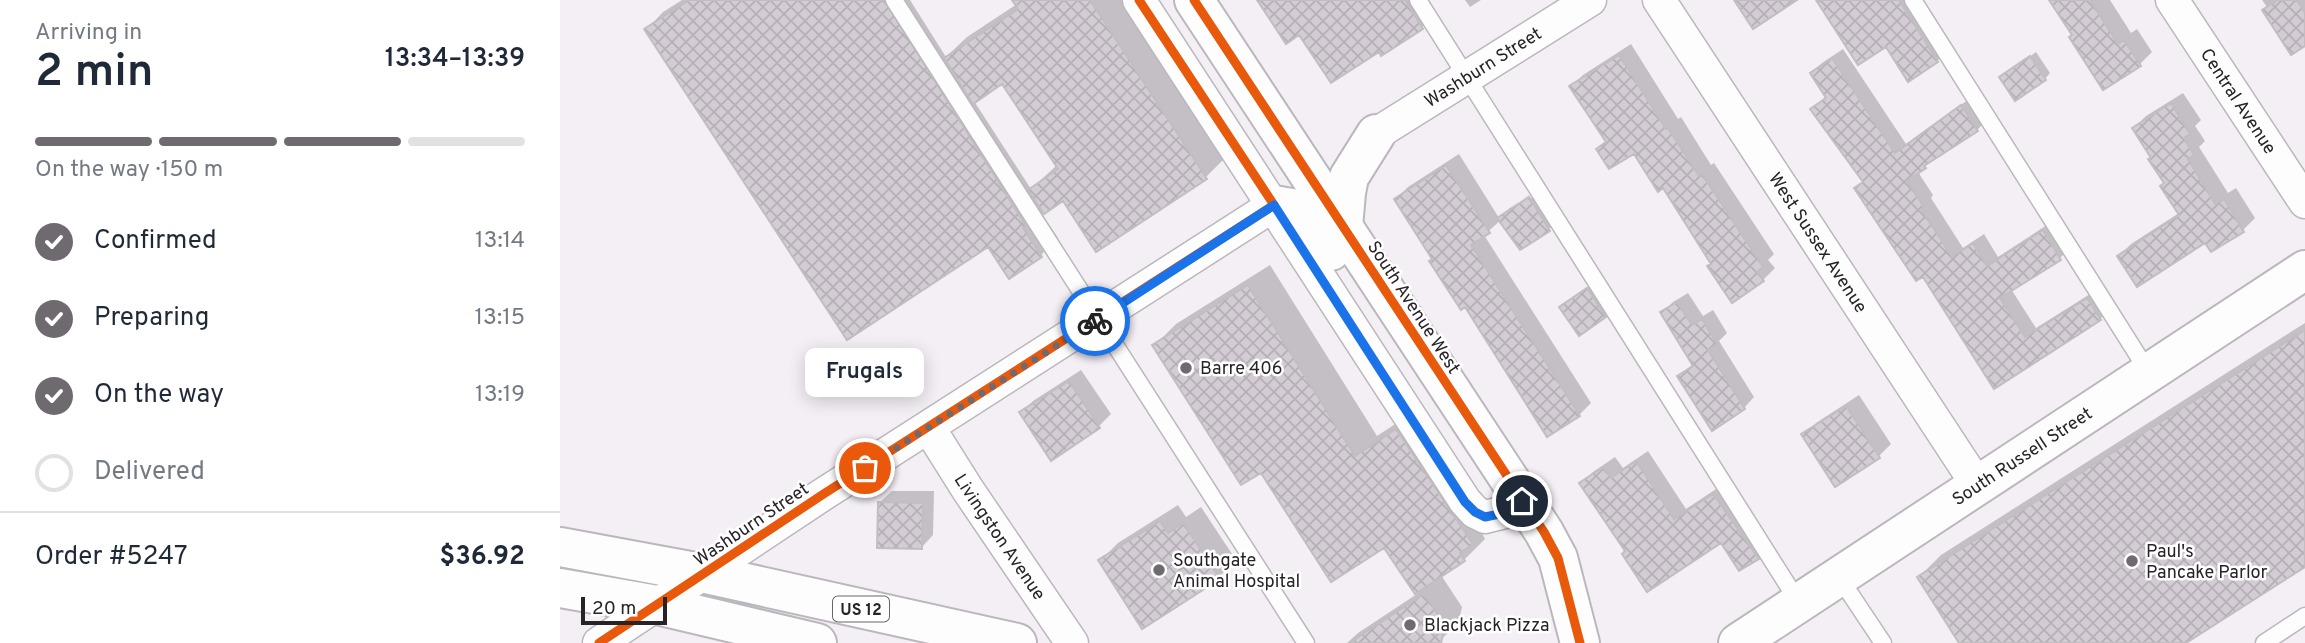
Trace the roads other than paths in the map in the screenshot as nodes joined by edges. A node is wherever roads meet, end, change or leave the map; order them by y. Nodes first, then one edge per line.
1 (894, 0) edge
2 (1139, 0) edge
3 (1194, 0) edge
4 (1418, 0) edge
5 (1590, 0) edge
6 (1634, 0) edge
7 (1644, 0) edge
8 (1659, 0) edge
9 (1913, 0) edge
10 (2172, 0) edge
11 (1468, 78) junction
12 (1376, 134) junction
13 (1287, 139) junction
14 (2305, 202) edge
15 (1274, 205) junction
16 (1343, 228) junction
17 (2305, 270) edge
18 (1099, 318) junction
19 (1428, 357) junction
20 (2149, 373) junction
21 (929, 428) junction
22 (1978, 486) junction
23 (1522, 501) junction
24 (560, 547) edge
25 (706, 574) junction
26 (1839, 577) junction
27 (560, 588) edge
28 (1799, 603) junction
29 (657, 605) junction
30 (2305, 616) edge
31 (599, 643) edge
32 (814, 643) edge
33 (1017, 643) edge
34 (1072, 643) edge
35 (1306, 643) edge
36 (1580, 643) edge
37 (1738, 643) edge
38 (1883, 643) edge
39 (2264, 643) edge

1 - 18 lane
2 - 15 street
3 - 13 main road, South Avenue West
4 - 11 lane
5 - 11 street, Washburn Street
6 - 7 street
8 - 22 street, West Sussex Avenue
9 - 20 lane
10 - 14 street, Central Avenue
11 - 12 street, Washburn Street
11 - 28 lane
12 - 13 main road
12 - 16 main road
13 - 16 main road, South Avenue West
15 - 18 street, Washburn Street
15 - 19 main road
15 - 23 street
16 - 19 main road, South Avenue West
17 - 20 main road, South Russell Street
18 - 21 street, Washburn Street
18 - 35 lane
19 - 23 main road, South Avenue West
20 - 22 main road, South Russell Street
21 - 25 street, Washburn Street
21 - 34 street, Livingston Avenue
22 - 26 main road, South Russell Street
23 - 36 main road, South Avenue West
24 - 25 main road, US 12
25 - 29 street, Washburn Street
25 - 33 main road, US 12
26 - 28 main road, South Russell Street
26 - 38 lane
27 - 29 main road
28 - 37 main road, South Russell Street
29 - 31 street, Washburn Street
29 - 32 main road
30 - 39 lane

